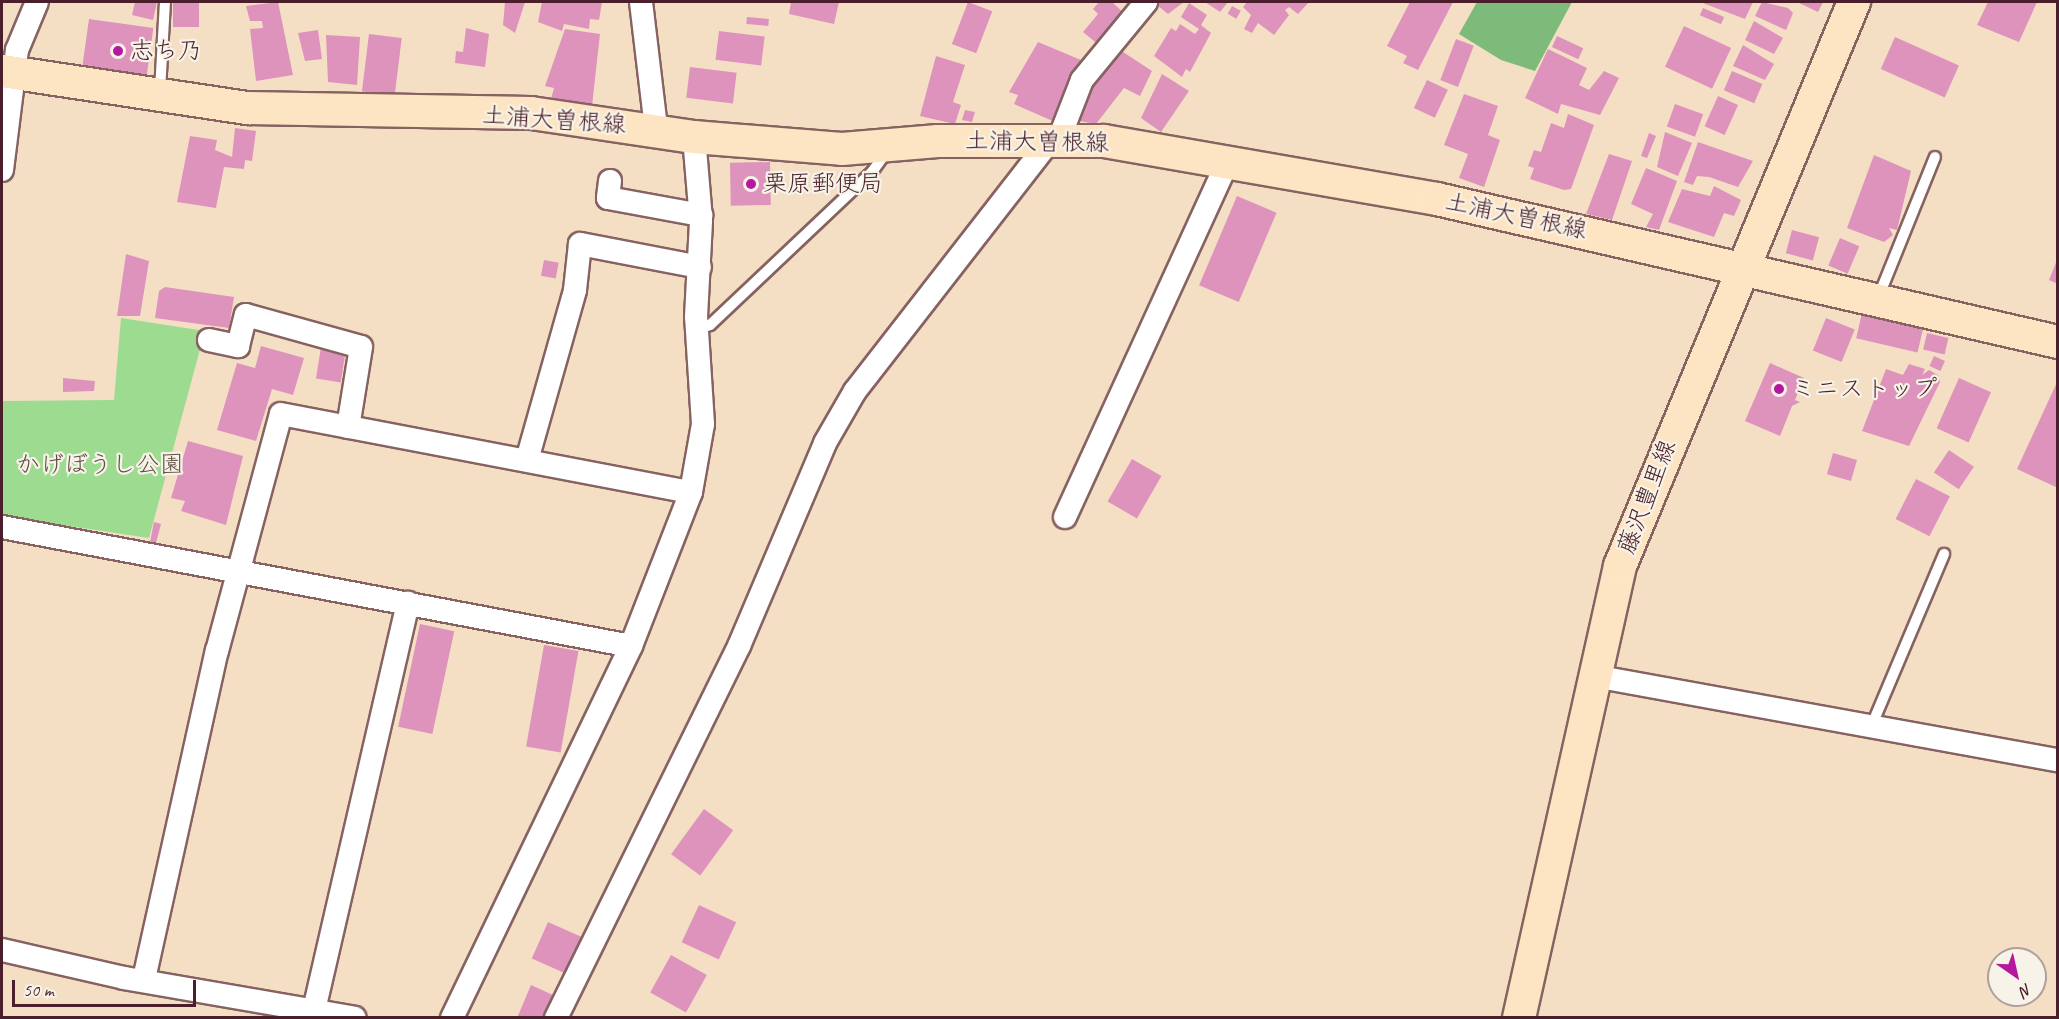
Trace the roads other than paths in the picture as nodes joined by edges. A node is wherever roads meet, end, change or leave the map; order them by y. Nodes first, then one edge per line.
1 (37, 2) edge
2 (165, 2) edge
3 (641, 2) edge
4 (1146, 2) edge
5 (1854, 2) edge
6 (7, 72) edge
7 (159, 95) junction
8 (656, 128) junction
9 (694, 136) junction
10 (1055, 139) junction
11 (891, 145) junction
12 (1935, 157) dead end
13 (1228, 161) junction
14 (2, 170) edge
15 (610, 181) dead end
16 (701, 215) junction
17 (1740, 265) junction
18 (700, 267) junction
19 (1878, 298) junction
20 (698, 330) junction
21 (209, 340) dead end
22 (2058, 342) edge
23 (348, 426) junction
24 (527, 460) junction
25 (691, 492) junction
26 (1065, 517) dead end
27 (2, 527) edge
28 (1944, 554) dead end
29 (237, 570) junction
30 (408, 603) junction
31 (631, 646) junction
32 (1594, 676) junction
33 (1871, 728) junction
34 (2058, 760) edge
35 (2, 950) edge
36 (144, 979) junction
37 (314, 1010) junction
38 (355, 1017) edge
39 (452, 1017) edge
40 (556, 1017) edge
41 (1519, 1017) edge

1 - 6 street
2 - 7 lane
3 - 8 street
4 - 10 street
5 - 17 main road, 藤沢豊里線
6 - 7 main road, 土浦大曽根線
6 - 14 street
7 - 8 main road, 土浦大曽根線
8 - 9 main road, 土浦大曽根線
9 - 11 main road, 土浦大曽根線
9 - 16 street
10 - 11 main road, 土浦大曽根線
10 - 13 main road, 土浦大曽根線
10 - 40 street
11 - 20 lane
12 - 19 lane
13 - 17 main road, 土浦大曽根線
13 - 26 street
15 - 16 street
16 - 18 street
17 - 19 main road, 土浦大曽根線
17 - 32 main road, 藤沢豊里線
18 - 20 street
18 - 24 street
19 - 22 main road, 土浦大曽根線
20 - 25 street
21 - 23 street
23 - 24 street
23 - 29 street
24 - 25 street
25 - 31 street
27 - 29 street
28 - 33 lane
29 - 30 street
29 - 36 street
30 - 31 street
30 - 37 street
31 - 39 street
32 - 33 street
32 - 41 main road, 藤沢豊里線
33 - 34 street
35 - 36 street
36 - 37 street
37 - 38 street

